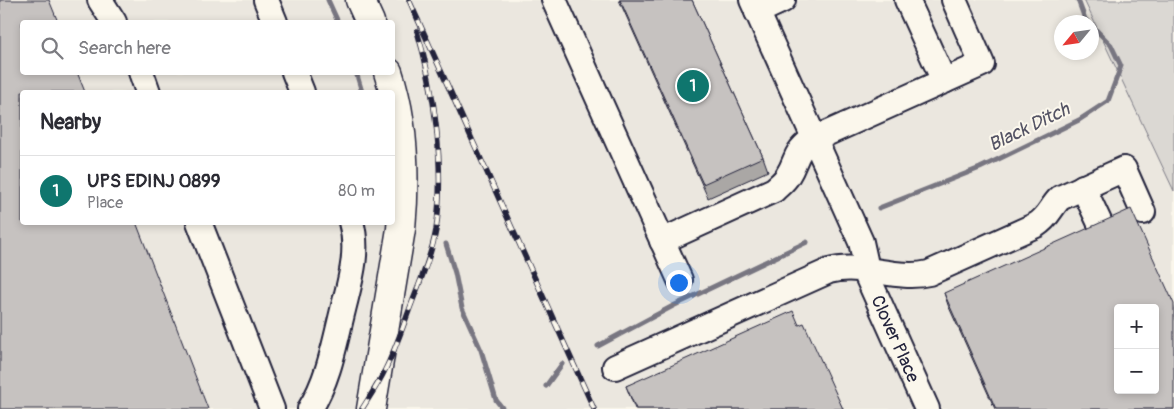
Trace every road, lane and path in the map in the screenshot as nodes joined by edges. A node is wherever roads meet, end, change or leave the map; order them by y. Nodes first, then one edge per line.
1 (100, 0) edge
2 (266, 0) edge
3 (360, 0) edge
4 (554, 0) edge
5 (783, 0) edge
6 (907, 0) edge
7 (954, 0) edge
8 (755, 6) edge
9 (113, 20) edge
10 (274, 20) edge
11 (369, 20) edge
12 (142, 75) edge
13 (295, 75) edge
14 (389, 75) edge
15 (944, 81) junction
16 (147, 90) edge
17 (301, 90) edge
18 (393, 90) edge
19 (395, 96) edge
20 (815, 139) junction
21 (1083, 187) junction
22 (1143, 212) dead end
23 (200, 225) edge
24 (352, 225) edge
25 (1103, 230) edge
26 (662, 241) junction
27 (864, 269) junction
28 (680, 280) dead end
29 (616, 367) dead end
30 (272, 409) edge
31 (310, 409) edge
32 (371, 409) edge
33 (927, 409) edge

1 - 9 street
2 - 10 street
3 - 11 main road
4 - 26 street
5 - 8 street
6 - 15 street
7 - 15 street
8 - 20 street, Clover Place
12 - 16 street
13 - 17 street
14 - 18 main road
15 - 20 street
19 - 32 main road
20 - 26 street
20 - 27 street, Clover Place
21 - 22 street
21 - 25 street
21 - 27 street
23 - 30 street
24 - 31 street
26 - 28 street
27 - 29 street
27 - 33 street, Clover Place

